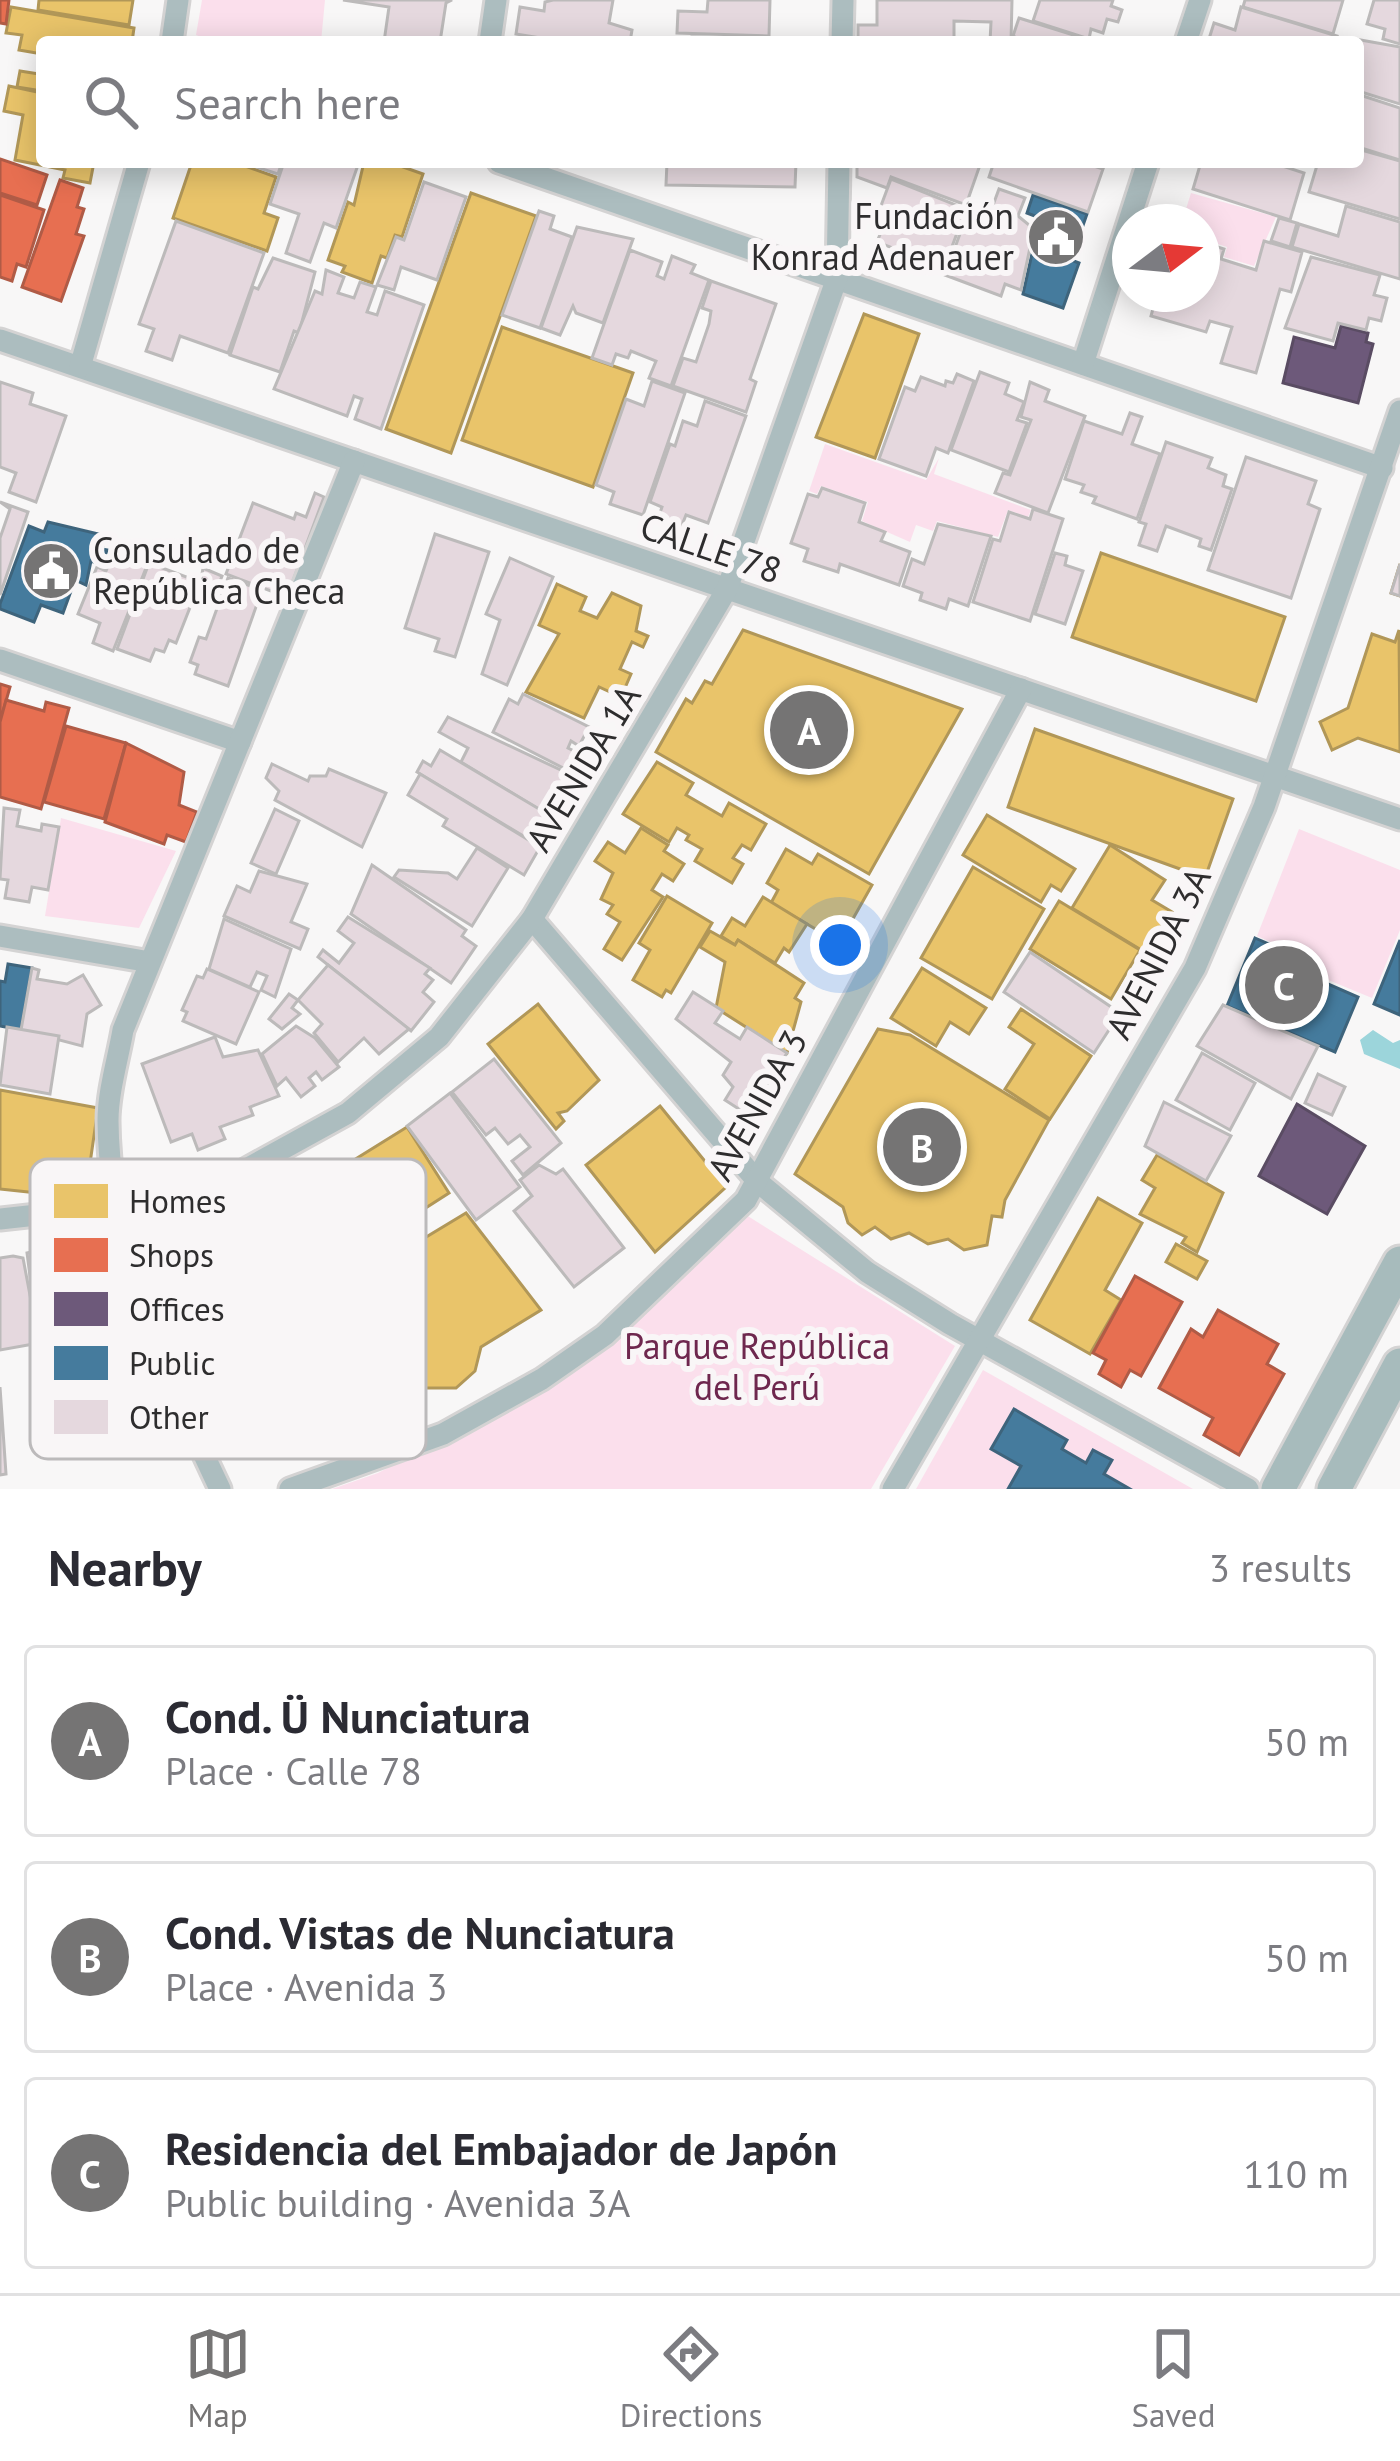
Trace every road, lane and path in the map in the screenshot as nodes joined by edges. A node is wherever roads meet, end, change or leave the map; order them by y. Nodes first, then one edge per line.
1 (178, 0) edge
2 (496, 0) edge
3 (842, 0) edge
4 (1199, 0) edge
5 (173, 36) edge
6 (491, 36) edge
7 (842, 36) edge
8 (1188, 36) edge
9 (137, 168) edge
10 (516, 168) edge
11 (839, 168) edge
12 (1146, 168) edge
13 (837, 278) junction
14 (0, 340) edge
15 (1083, 364) junction
16 (80, 367) junction
17 (1400, 411) edge
18 (355, 461) junction
19 (1382, 468) junction
20 (727, 589) junction
21 (0, 660) edge
22 (1021, 689) junction
23 (240, 742) junction
24 (1274, 776) junction
25 (1400, 819) edge
26 (532, 919) junction
27 (0, 936) edge
28 (151, 962) junction
29 (113, 1159) edge
30 (265, 1159) edge
31 (758, 1181) junction
32 (30, 1216) edge
33 (0, 1219) edge
34 (1400, 1263) edge
35 (977, 1340) junction
36 (1400, 1365) edge
37 (426, 1439) edge
38 (206, 1459) edge
39 (372, 1459) edge
40 (220, 1489) edge
41 (290, 1489) edge
42 (893, 1489) edge
43 (1248, 1489) edge
44 (1278, 1489) edge
45 (1334, 1489) edge

1 - 5 street
2 - 6 street
3 - 7 street
4 - 8 street
9 - 16 street
10 - 13 street
11 - 13 street, AVENIDA 1A
12 - 15 street
13 - 15 street
13 - 20 street, AVENIDA 1A
14 - 16 street, CALLE 78
15 - 19 street
16 - 18 street, CALLE 78
17 - 19 street, AVENIDA 3A
18 - 20 street, CALLE 78
18 - 23 street
19 - 24 street, AVENIDA 3A
20 - 22 street, CALLE 78
20 - 26 street, AVENIDA 1A
21 - 23 street
22 - 24 street, CALLE 78
22 - 31 street, AVENIDA 3
23 - 28 street
24 - 25 street, CALLE 78
24 - 35 street, AVENIDA 3A
26 - 30 street, AVENIDA 1A
26 - 31 street
27 - 28 street
28 - 29 street
31 - 35 street
31 - 37 street, AVENIDA 3
32 - 33 street, AVENIDA 1A
34 - 44 main road
35 - 42 street, AVENIDA 3A
35 - 43 street
36 - 45 main road
38 - 40 street
39 - 41 street, AVENIDA 3

